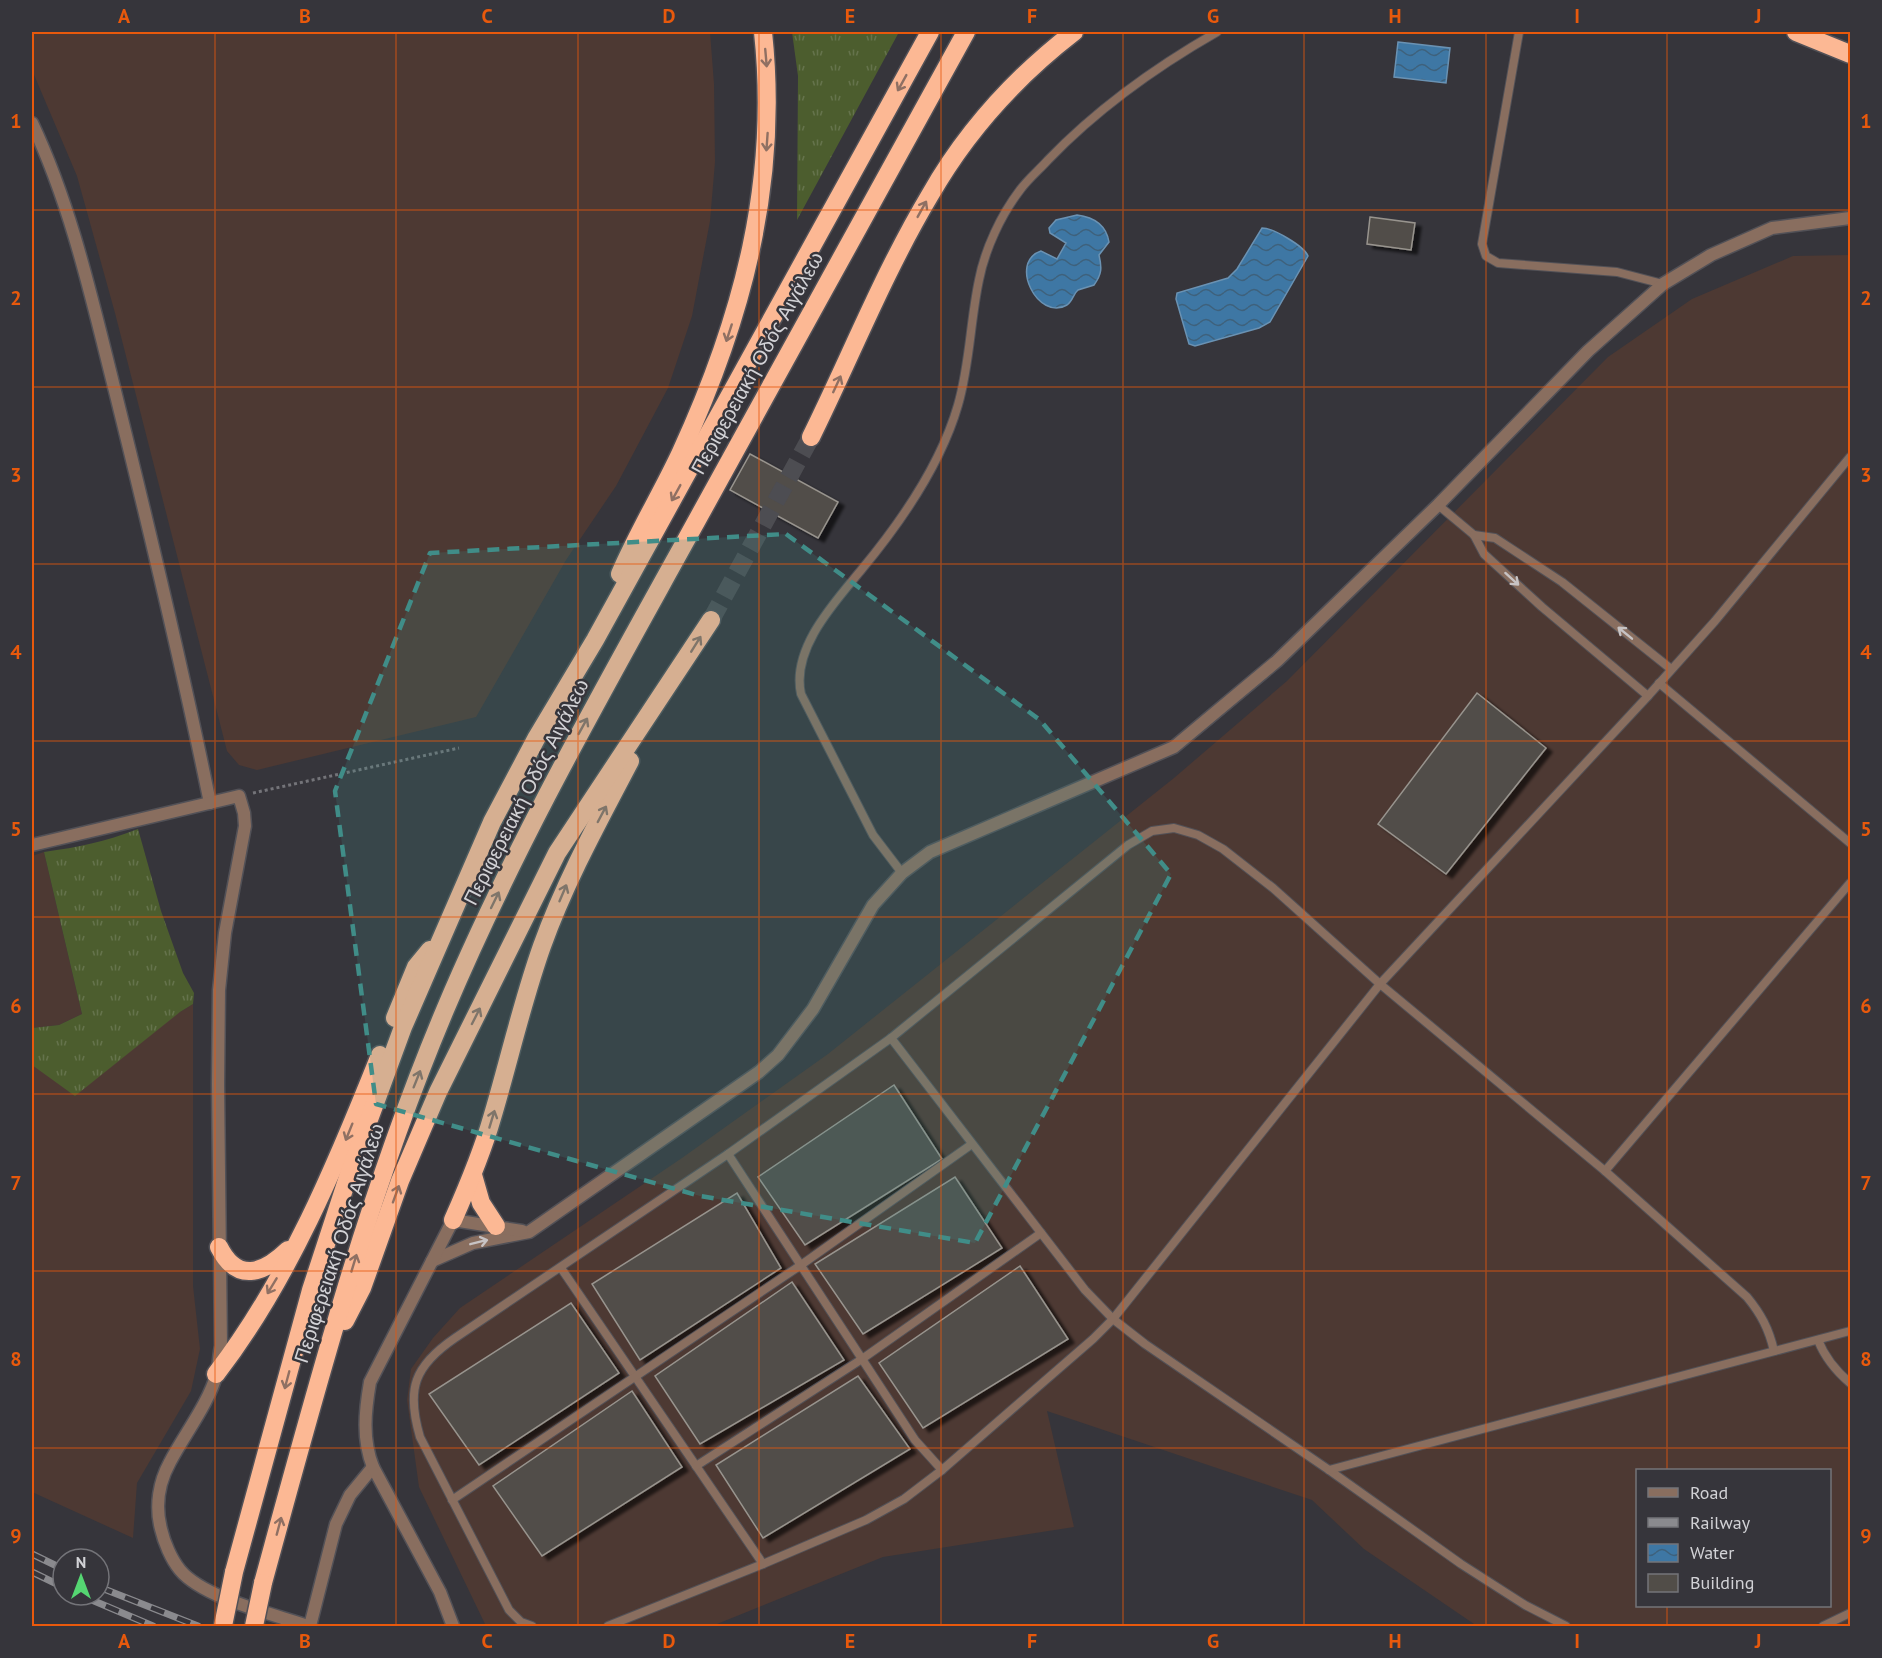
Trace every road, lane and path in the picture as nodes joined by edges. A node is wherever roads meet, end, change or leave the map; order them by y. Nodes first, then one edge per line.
1 (763, 32) edge
2 (930, 32) edge
3 (966, 32) edge
4 (1074, 32) edge
5 (1217, 32) edge
6 (1519, 32) edge
7 (1796, 32) edge
8 (1816, 32) edge
9 (1851, 53) edge
10 (32, 123) edge
11 (1851, 218) edge
12 (1663, 284) junction
13 (811, 437) tunnel mouth
14 (1851, 457) edge
15 (1438, 505) junction
16 (1474, 535) junction
17 (711, 620) tunnel mouth
18 (595, 640) junction
19 (681, 667) junction
20 (1671, 669) junction
21 (1659, 683) junction
22 (1648, 696) junction
23 (459, 748) dead end
24 (239, 796) junction
25 (210, 803) junction
26 (1851, 843) edge
27 (32, 845) edge
28 (902, 873) junction
29 (1851, 883) edge
30 (447, 930) junction
31 (1380, 984) junction
32 (891, 1038) junction
33 (972, 1144) junction
34 (728, 1154) junction
35 (1605, 1171) junction
36 (473, 1175) junction
37 (453, 1220) junction
38 (496, 1226) junction
39 (529, 1232) junction
40 (1041, 1233) junction
41 (300, 1235) junction
42 (219, 1247) junction
43 (432, 1261) junction
44 (801, 1265) junction
45 (561, 1268) junction
46 (1113, 1319) junction
47 (1851, 1331) edge
48 (1818, 1340) junction
49 (1774, 1351) junction
50 (324, 1359) junction
51 (862, 1359) junction
52 (216, 1374) junction
53 (636, 1378) junction
54 (1851, 1383) edge
55 (696, 1466) junction
56 (373, 1467) junction
57 (942, 1470) junction
58 (1329, 1470) junction
59 (452, 1500) junction
60 (763, 1564) junction
61 (1851, 1613) edge
62 (223, 1626) edge
63 (254, 1626) edge
64 (309, 1626) edge
65 (453, 1626) edge
66 (532, 1626) edge
67 (608, 1626) edge
68 (1566, 1626) edge
69 (1823, 1626) edge

1 -> 18 highway
2 -> 18 highway, Περιφερειακή Οδός Αιγάλεω
50 -> 3 highway, Περιφερειακή Οδός Αιγάλεω
13 -> 4 highway
5 - 28 lane
6 - 12 lane
7 - 9 highway
8 - 9 highway
10 - 25 street
11 - 12 street
12 - 15 street
14 - 20 lane
15 - 16 lane
15 - 28 street
20 -> 16 lane
16 -> 22 lane
19 -> 17 highway
18 - 30 highway, Περιφερειακή Οδός Αιγάλεω
36 -> 19 highway
50 -> 19 highway
20 - 21 lane
21 - 22 lane
21 - 26 lane
22 - 31 lane
23 - 24 path
24 - 25 street
24 - 42 street
25 - 27 street
28 - 39 street
29 - 35 lane
30 -> 41 highway
30 -> 62 highway, Περιφερειακή Οδός Αιγάλεω, bridge
31 - 32 lane
31 - 35 lane
31 - 46 lane
32 - 33 lane
32 - 34 lane
33 - 40 lane
33 - 44 lane
34 - 44 lane
34 - 45 lane
35 - 49 lane
36 - 37 highway
36 - 38 highway
37 - 38 street
37 - 43 street
38 - 39 street
43 -> 39 street
40 - 46 lane
40 - 51 lane
41 - 42 highway
41 -> 52 highway
42 - 52 street
43 - 56 street
44 - 51 lane
44 - 53 lane
45 - 53 lane
45 - 59 lane
46 - 57 lane
46 - 58 lane
47 - 48 lane
48 - 49 lane
48 - 54 lane
49 - 58 lane
63 -> 50 highway, Περιφερειακή Οδός Αιγάλεω, bridge
51 - 55 lane
51 - 57 lane
52 - 64 street
53 - 55 lane
53 - 59 lane
55 - 60 lane
56 - 64 street
56 - 65 street
57 - 60 lane
58 - 68 lane
59 - 66 lane
60 - 67 lane
61 - 69 lane

